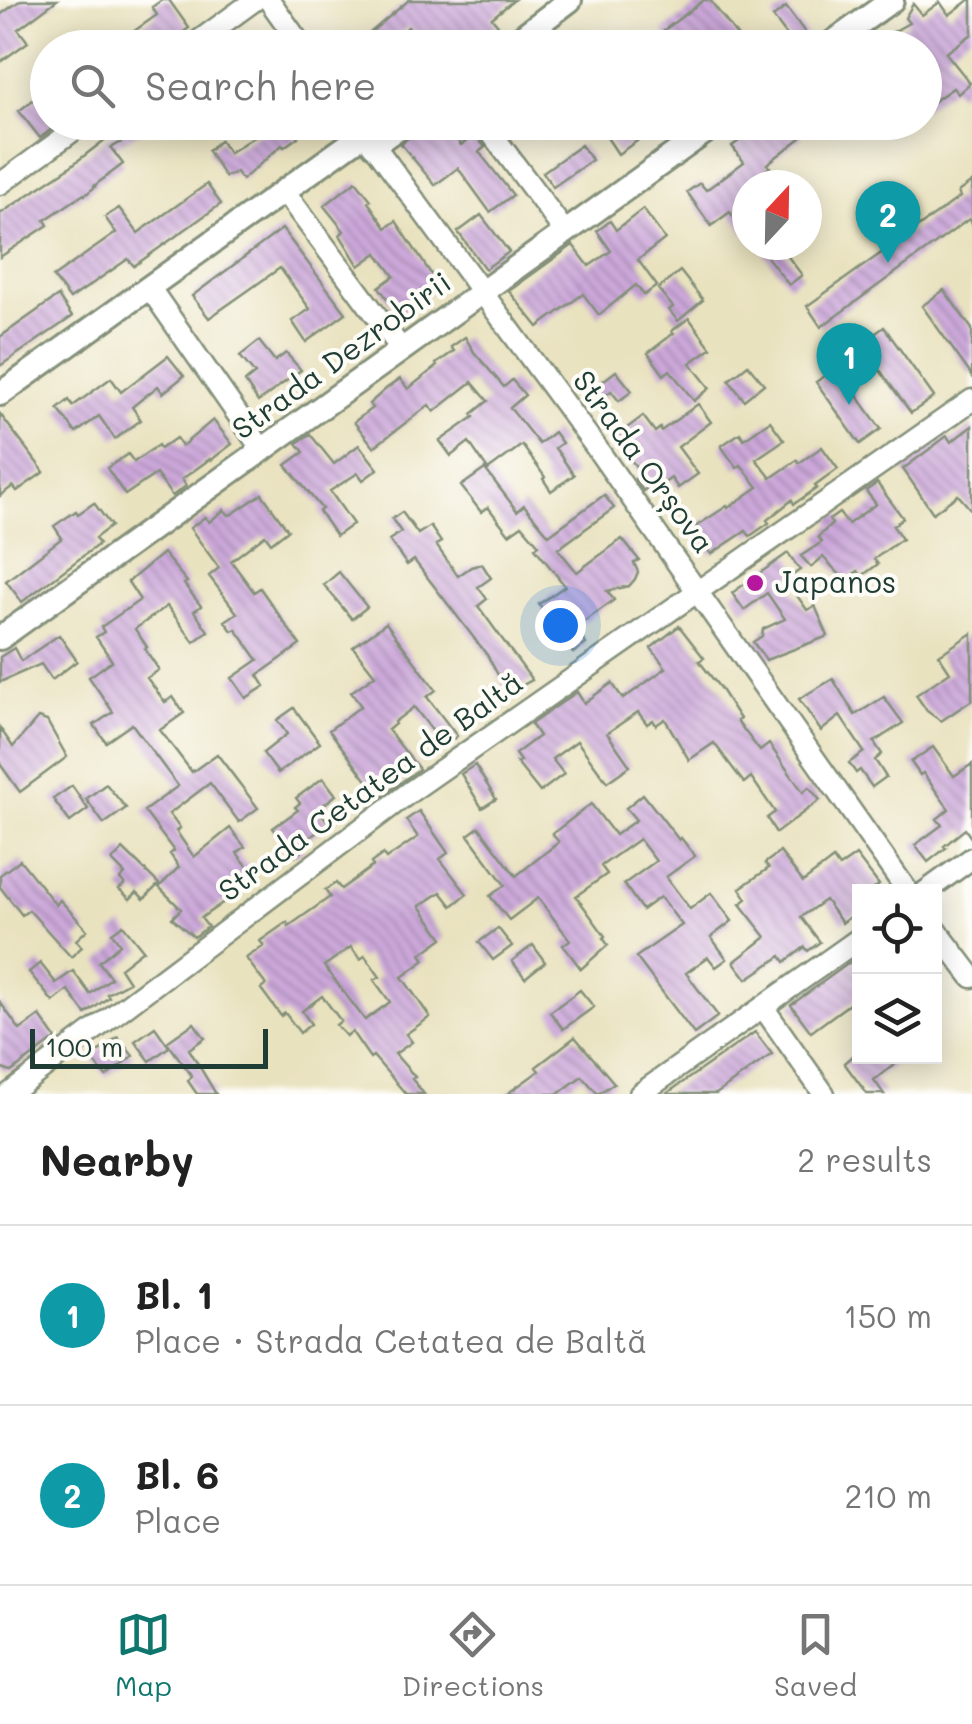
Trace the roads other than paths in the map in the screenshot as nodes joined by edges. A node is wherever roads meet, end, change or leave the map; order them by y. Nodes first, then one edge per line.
1 (256, 0) edge
2 (269, 0) edge
3 (570, 0) edge
4 (892, 0) edge
5 (215, 30) edge
6 (290, 30) edge
7 (531, 30) edge
8 (850, 30) edge
9 (60, 140) edge
10 (356, 140) edge
11 (369, 140) edge
12 (496, 140) edge
13 (694, 140) edge
14 (0, 184) edge
15 (284, 191) junction
16 (565, 232) junction
17 (149, 287) junction
18 (483, 292) junction
19 (402, 350) junction
20 (0, 394) edge
21 (972, 400) edge
22 (263, 450) junction
23 (698, 590) junction
24 (0, 638) edge
25 (972, 858) edge
26 (902, 884) edge
27 (936, 884) edge
28 (942, 938) edge
29 (852, 944) edge
30 (972, 977) edge
31 (762, 1007) junction
32 (8, 1094) edge
33 (640, 1094) edge
34 (824, 1094) edge

1 - 5 street
2 - 6 street
3 - 7 street
4 - 8 street
9 - 14 street
10 - 15 street
11 - 18 street, Strada Orșova
12 - 16 street
13 - 16 street, Strada Dezrobirii
15 - 17 street
15 - 19 street
16 - 18 street, Strada Dezrobirii
17 - 20 street
17 - 22 street
18 - 19 street, Strada Dezrobirii
18 - 23 street, Strada Orșova
19 - 22 street, Strada Dezrobirii
21 - 23 street, Strada Cetatea de Baltă
22 - 24 street, Strada Dezrobirii
23 - 26 street, Strada Orșova
23 - 32 street, Strada Cetatea de Baltă
25 - 27 street
28 - 30 street
29 - 31 street
31 - 33 street
31 - 34 street

